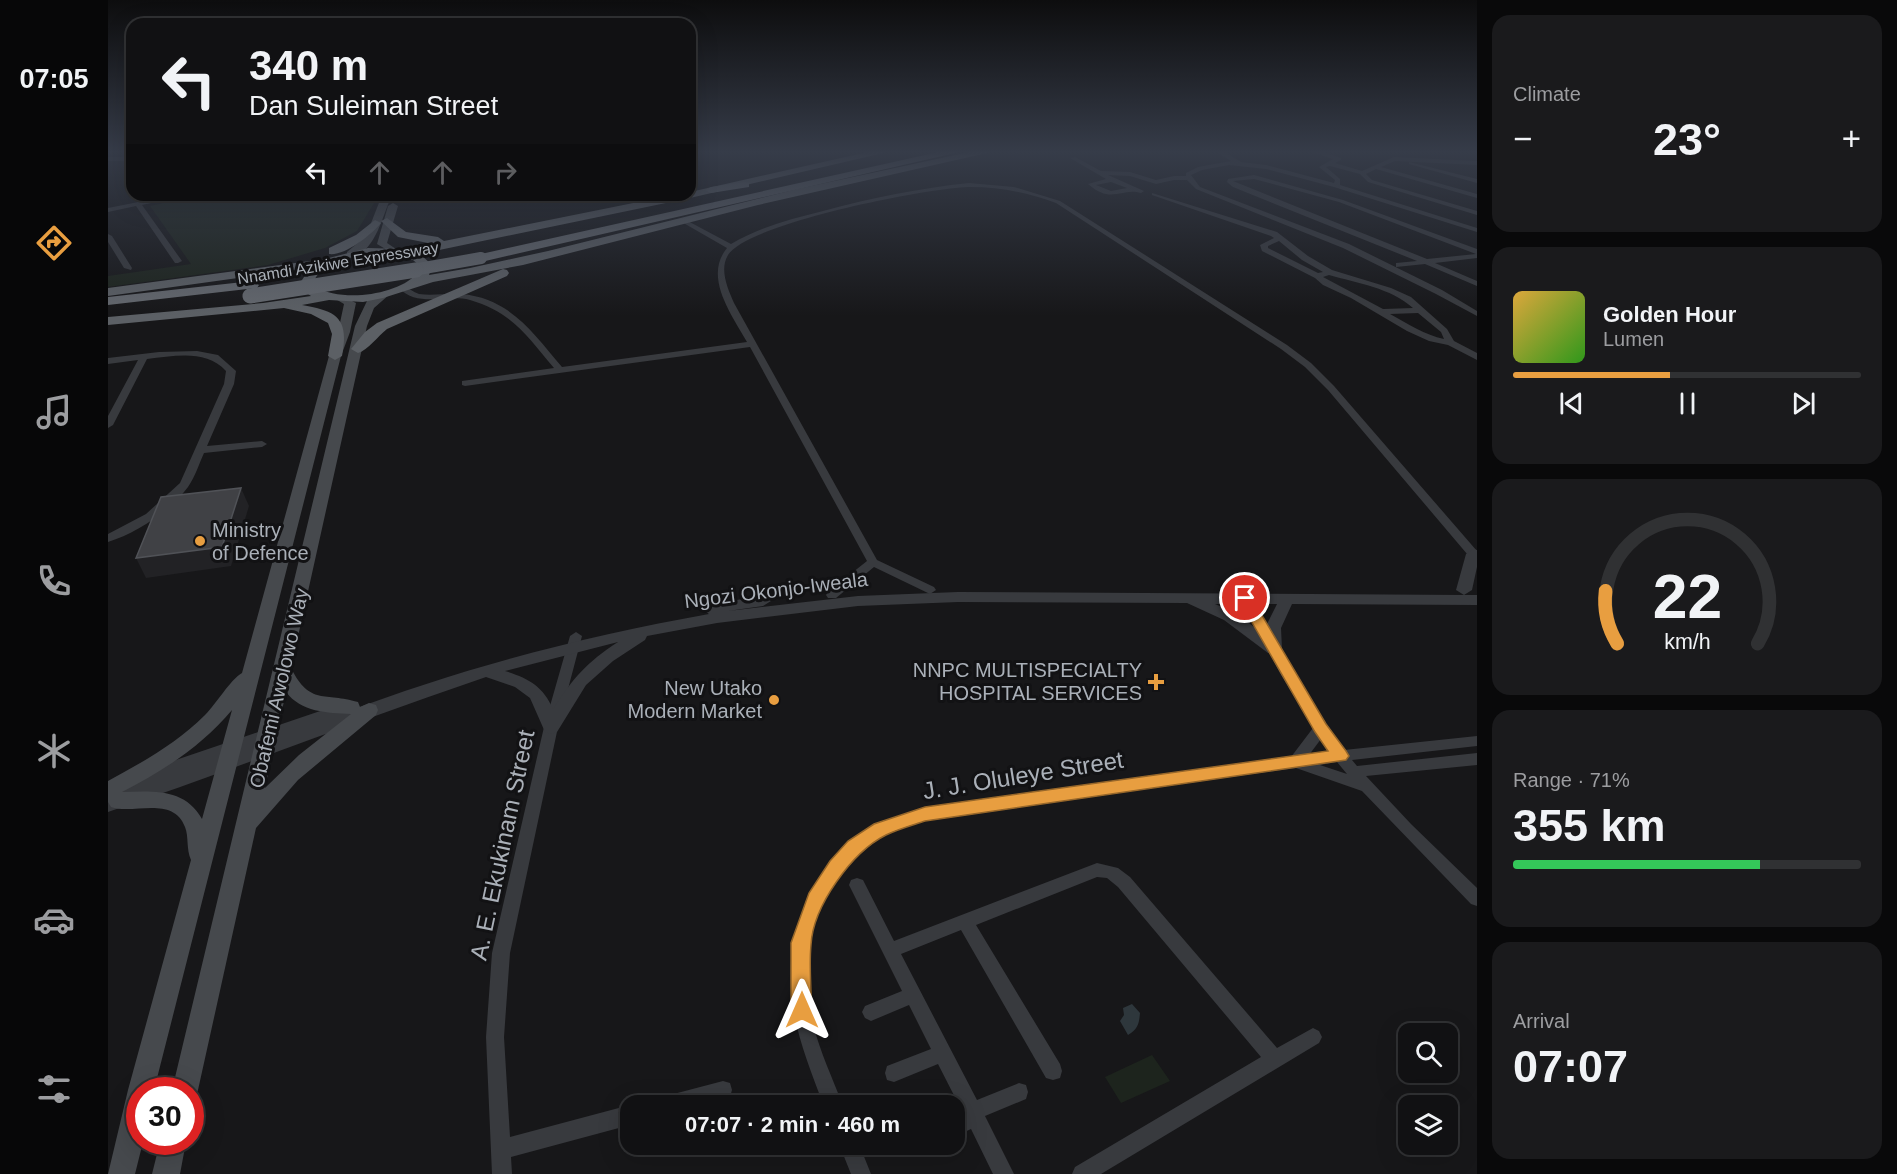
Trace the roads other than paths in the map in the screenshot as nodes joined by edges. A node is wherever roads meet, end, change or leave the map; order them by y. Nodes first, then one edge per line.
1 (129, 206) edge
2 (139, 206) edge
3 (385, 206) edge
4 (391, 206) edge
5 (639, 206) edge
6 (691, 206) edge
7 (735, 206) edge
8 (743, 206) edge
9 (861, 206) edge
10 (1065, 206) edge
11 (1190, 206) edge
12 (1243, 206) edge
13 (1285, 206) edge
14 (1353, 206) edge
15 (1399, 206) edge
16 (1453, 206) edge
17 (108, 210) edge
18 (724, 210) junction
19 (1477, 213) edge
20 (682, 220) junction
21 (381, 222) junction
22 (1477, 230) edge
23 (108, 236) edge
24 (1280, 238) junction
25 (456, 241) junction
26 (731, 247) junction
27 (398, 251) junction
28 (559, 251) junction
29 (119, 254) junction
30 (351, 254) junction
31 (1477, 254) edge
32 (108, 256) edge
33 (178, 261) dead end
34 (329, 261) junction
35 (1427, 262) junction
36 (1399, 265) dead end
37 (128, 268) dead end
38 (1329, 272) junction
39 (1318, 276) junction
40 (1477, 284) edge
41 (251, 285) junction
42 (407, 287) junction
43 (108, 292) edge
44 (385, 294) junction
45 (453, 295) junction
46 (333, 297) junction
47 (108, 301) edge
48 (263, 307) junction
49 (1422, 310) junction
50 (108, 312) edge
51 (1381, 312) junction
52 (1477, 314) edge
53 (108, 321) edge
54 (1451, 343) junction
55 (753, 344) junction
56 (358, 349) junction
57 (169, 356) junction
58 (335, 356) junction
59 (144, 357) junction
60 (1477, 357) edge
61 (111, 361) edge
62 (139, 369) junction
63 (560, 370) junction
64 (465, 383) dead end
65 (110, 419) edge
66 (262, 444) dead end
67 (200, 450) junction
68 (108, 538) edge
69 (1476, 556) edge
70 (873, 562) junction
71 (930, 590) junction
72 (1243, 594) junction
73 (1473, 594) edge
74 (832, 596) junction
75 (1188, 598) junction
76 (1287, 598) junction
77 (646, 631) junction
78 (575, 642) junction
79 (1274, 649) junction
80 (254, 665) junction
81 (283, 670) junction
82 (486, 671) junction
83 (360, 708) junction
84 (551, 727) junction
85 (1321, 728) junction
86 (1477, 741) edge
87 (264, 744) junction
88 (229, 756) junction
89 (1341, 756) junction
90 (1477, 759) edge
91 (1296, 762) junction
92 (1354, 772) junction
93 (1367, 787) junction
94 (111, 796) edge
95 (246, 829) junction
96 (201, 862) junction
97 (857, 885) dead end
98 (1477, 900) edge
99 (965, 922) junction
100 (890, 950) junction
101 (913, 995) junction
102 (871, 1012) dead end
103 (1313, 1037) dead end
104 (942, 1053) junction
105 (1275, 1060) junction
106 (1053, 1071) dead end
107 (894, 1073) dead end
108 (144, 1077) edge
109 (187, 1077) edge
110 (723, 1090) dead end
111 (1019, 1092) dead end
112 (705, 1095) edge
113 (830, 1095) edge
114 (973, 1115) junction
115 (620, 1118) edge
116 (965, 1120) edge
117 (500, 1150) junction
118 (126, 1154) edge
119 (170, 1155) edge
120 (853, 1155) edge
121 (121, 1174) edge
122 (166, 1174) edge
123 (502, 1174) edge
124 (861, 1174) edge
125 (1004, 1174) edge
126 (1082, 1174) edge

1 - 17 street
2 - 33 street
3 - 21 main road
4 - 21 main road
5 - 25 highway, Nnamdi Azikiwe Expressway
6 - 41 highway, Nnamdi Azikiwe Expressway, bridge
7 - 18 highway
8 - 18 highway, Nnamdi Azikiwe Expressway
9 - 26 street
10 - 69 street
11 - 24 street
12 - 52 street
13 - 35 street
14 - 31 street
15 - 22 street
16 - 19 street
18 - 20 highway, Nnamdi Azikiwe Expressway
20 - 26 street
20 - 28 highway, Nnamdi Azikiwe Expressway
21 - 25 highway
21 - 27 main road
21 - 30 main road
21 - 41 highway
23 - 29 street
24 - 38 street
24 - 39 street
25 - 27 highway, Nnamdi Azikiwe Expressway
26 - 55 street
27 - 30 highway, Nnamdi Azikiwe Expressway
27 - 42 highway
28 - 42 highway, Nnamdi Azikiwe Expressway
28 - 45 highway
29 - 32 street
29 - 37 street
30 - 34 highway, Nnamdi Azikiwe Expressway
31 - 35 street
34 - 41 highway, Nnamdi Azikiwe Expressway
34 - 46 highway
35 - 36 street
35 - 40 street
38 - 39 street
38 - 49 street
39 - 51 street
41 - 43 highway, Nnamdi Azikiwe Expressway
41 - 47 highway, Nnamdi Azikiwe Expressway
41 - 50 highway, Nnamdi Azikiwe Expressway
42 - 44 highway, Nnamdi Azikiwe Expressway
42 - 45 street
44 - 46 highway, Nnamdi Azikiwe Expressway
44 - 56 main road, Obafemi Awolowo Way
45 - 56 highway
45 - 63 street
46 - 48 highway, Nnamdi Azikiwe Expressway
46 - 58 main road, Obafemi Awolowo Way
48 - 53 highway, Nnamdi Azikiwe Expressway
48 - 58 highway
49 - 51 street
49 - 54 street
51 - 54 street
54 - 60 street
55 - 63 street
55 - 70 street
56 - 81 main road, Obafemi Awolowo Way
57 - 59 street
57 - 62 street
57 - 67 street
58 - 80 main road, Obafemi Awolowo Way
59 - 61 street
59 - 62 street
61 - 62 street
62 - 65 street
63 - 64 street
66 - 67 street
67 - 68 street
69 - 73 street
70 - 71 street
70 - 74 street
71 - 72 street, Ngozi Okonjo-Iweala
71 - 74 street, Ngozi Okonjo-Iweala
72 - 73 street, Ngozi Okonjo-Iweala
72 - 75 street, Ngozi Okonjo-Iweala
72 - 76 street, Ngozi Okonjo-Iweala
72 - 79 street
73 - 76 street, Ngozi Okonjo-Iweala
74 - 78 street, Ngozi Okonjo-Iweala
75 - 77 street, Ngozi Okonjo-Iweala
75 - 79 street
76 - 79 street
77 - 78 street, Ngozi Okonjo-Iweala
77 - 84 street
78 - 82 street, Ngozi Okonjo-Iweala
78 - 83 street, Ngozi Okonjo-Iweala
78 - 84 street, A. E. Ekukinam Street
79 - 85 street
80 - 88 main road, Obafemi Awolowo Way
80 - 94 main road
81 - 83 main road
81 - 87 main road, Obafemi Awolowo Way
82 - 83 street, Ngozi Okonjo-Iweala
82 - 84 street
83 - 87 street, Ngozi Okonjo-Iweala
83 - 95 main road
84 - 117 street, A. E. Ekukinam Street
85 - 89 street
85 - 91 street
86 - 89 street, J. J. Oluleye Street
87 - 88 street, Ngozi Okonjo-Iweala
87 - 95 main road, Obafemi Awolowo Way
88 - 94 street, Ngozi Okonjo-Iweala
88 - 96 main road, Obafemi Awolowo Way
89 - 91 street, J. J. Oluleye Street
89 - 92 street
90 - 92 street
91 - 93 street
91 - 113 street, J. J. Oluleye Street
92 - 93 street
93 - 98 street
94 - 96 main road
95 - 109 main road, Obafemi Awolowo Way
96 - 108 main road, Obafemi Awolowo Way
97 - 100 street
99 - 100 street
99 - 105 street
99 - 106 street
100 - 101 street
101 - 102 street
101 - 104 street
103 - 105 street
104 - 107 street
104 - 114 street
105 - 126 street
110 - 112 street
111 - 114 street
114 - 116 street
114 - 125 street
115 - 117 street
117 - 123 street, A. E. Ekukinam Street
118 - 121 main road
119 - 122 main road
120 - 124 street

